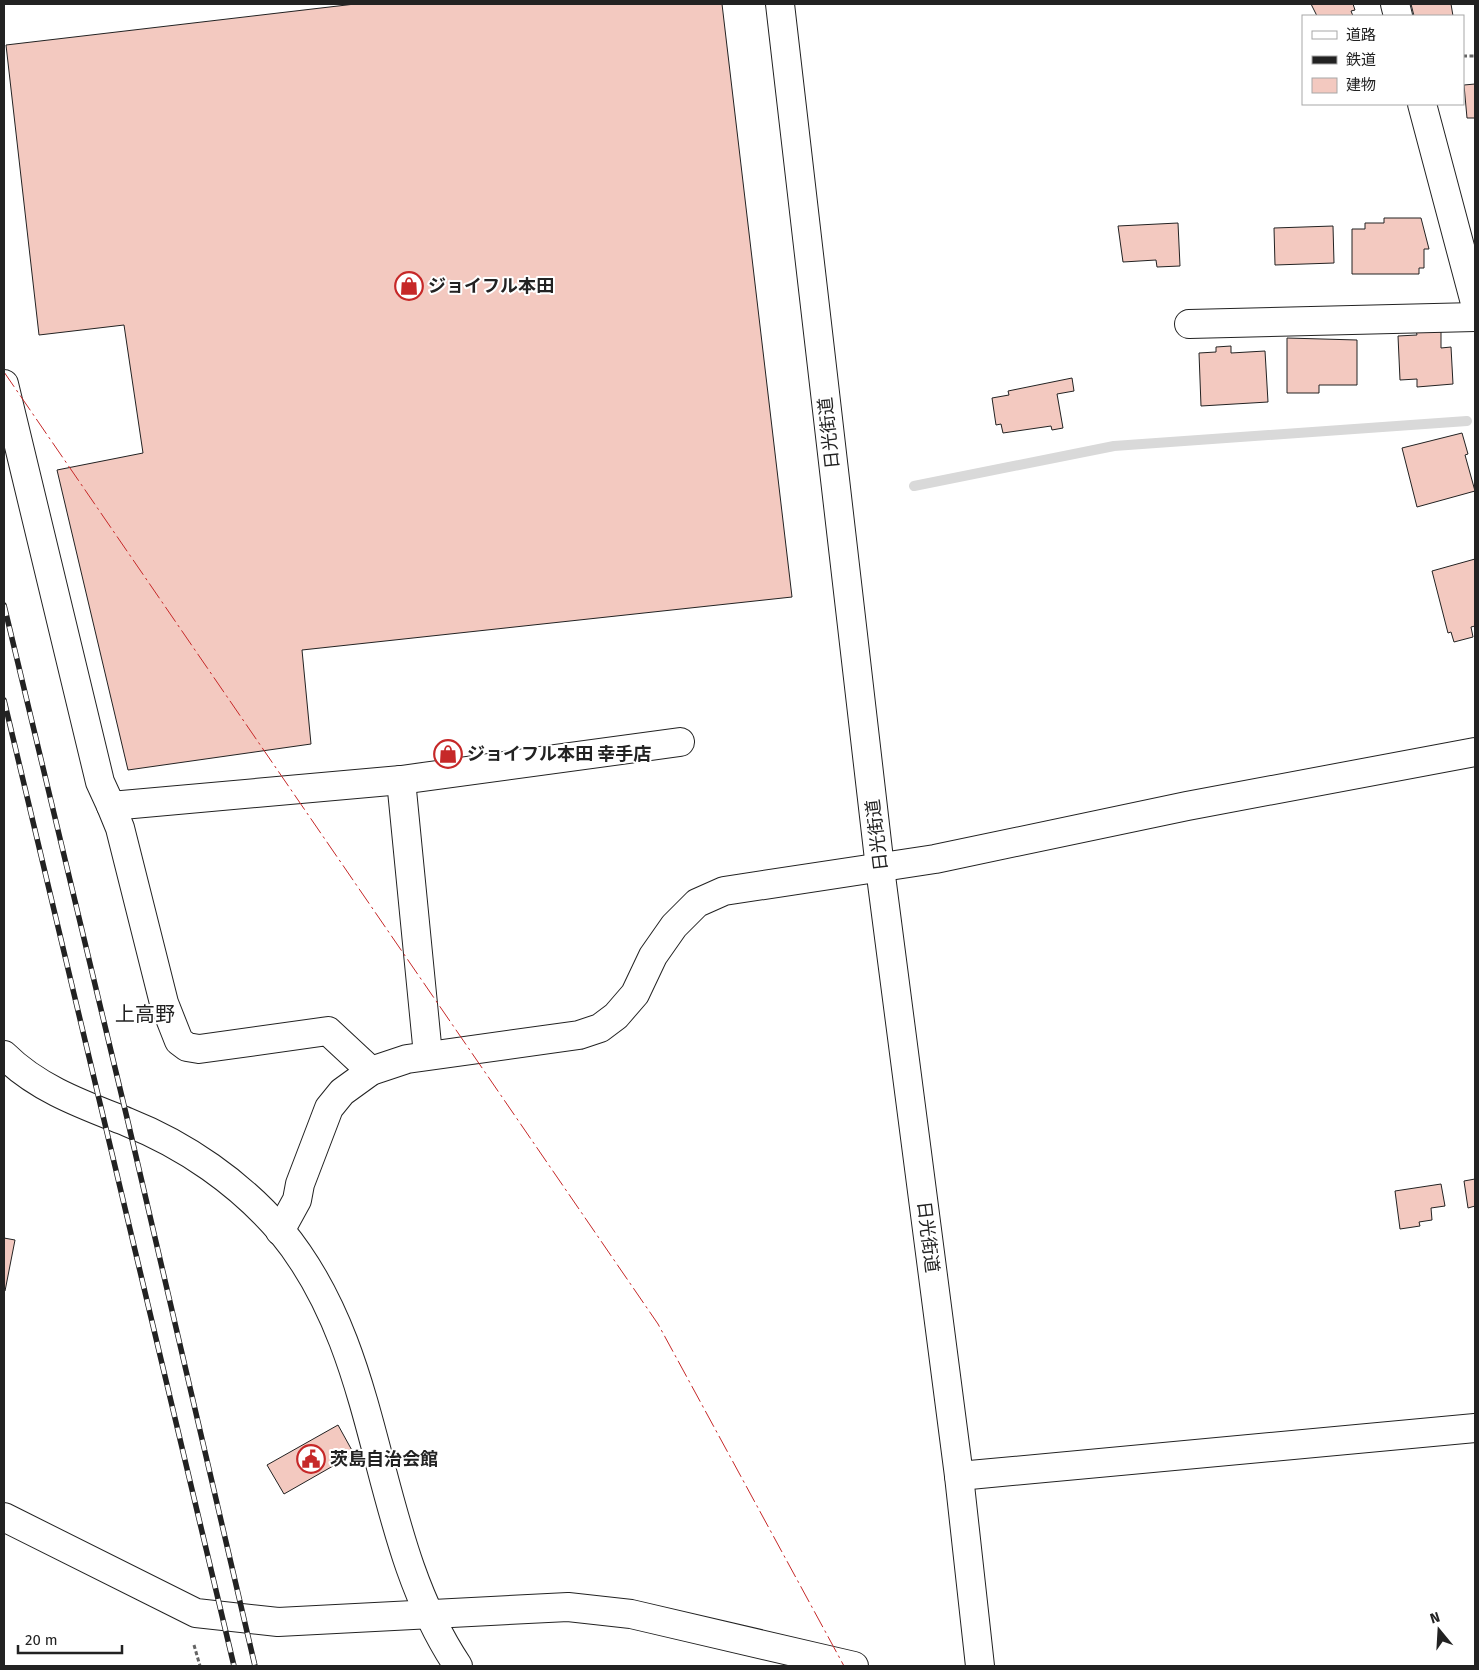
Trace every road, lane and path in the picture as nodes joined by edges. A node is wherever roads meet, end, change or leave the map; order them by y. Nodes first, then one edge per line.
1 (780, 4) edge
2 (1422, 105) edge
3 (1475, 303) edge
4 (1475, 317) edge
5 (1189, 324) dead end
6 (4, 384) edge
7 (680, 742) dead end
8 (1475, 752) edge
9 (401, 780) junction
10 (111, 806) junction
11 (880, 868) junction
12 (4, 1055) edge
13 (428, 1056) junction
14 (371, 1070) junction
15 (280, 1231) junction
16 (1475, 1428) edge
17 (959, 1476) junction
18 (4, 1517) edge
19 (428, 1614) junction
20 (458, 1666) edge
21 (854, 1666) edge
22 (980, 1666) edge

1 - 11 main road, 日光街道
2 - 3 main road
4 - 5 main road
6 - 10 main road
7 - 9 main road
8 - 11 main road
9 - 10 main road
9 - 13 main road
10 - 14 main road
11 - 13 main road
11 - 17 main road, 日光街道
12 - 15 main road
13 - 14 main road
14 - 15 main road
15 - 19 main road
16 - 17 main road
17 - 22 main road, 日光街道
18 - 19 main road
19 - 20 main road
19 - 21 main road

